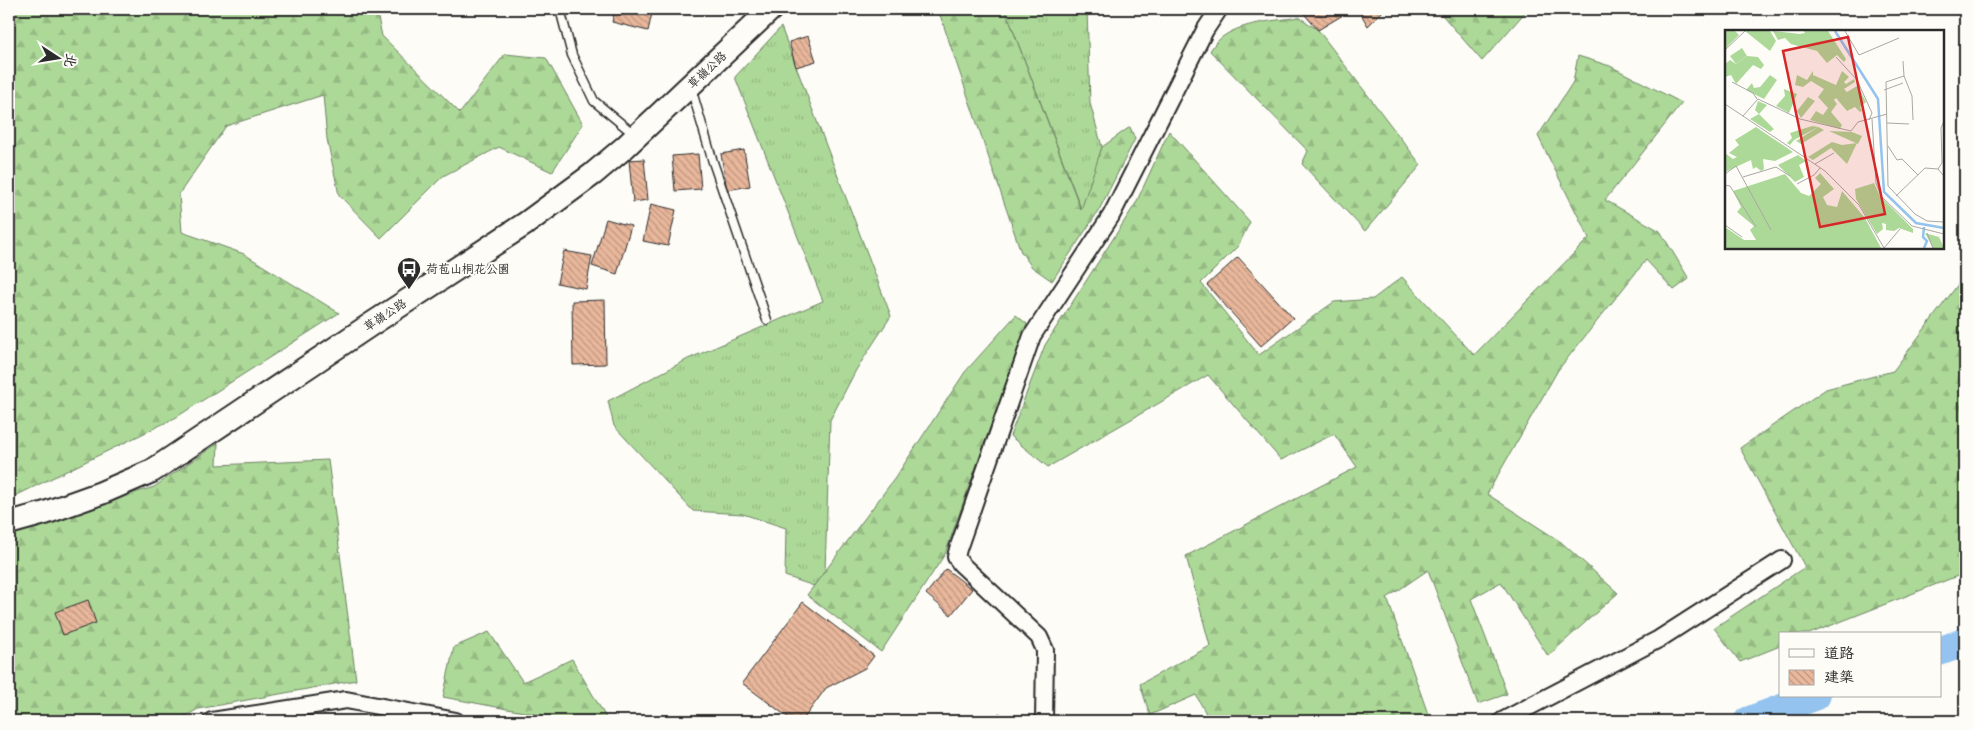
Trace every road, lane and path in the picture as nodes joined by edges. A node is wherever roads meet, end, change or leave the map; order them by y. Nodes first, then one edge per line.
1 (560, 9) edge
2 (771, 9) edge
3 (1219, 9) edge
4 (690, 86) junction
5 (637, 136) junction
6 (767, 320) dead end
7 (9, 523) edge
8 (1782, 560) dead end
9 (212, 721) edge
10 (456, 721) edge
11 (1044, 721) edge
12 (1502, 721) edge

1 - 5 lane
2 - 4 main road, 草嶺公路
3 - 11 street
4 - 5 main road, 草嶺公路
4 - 6 lane
5 - 7 main road, 草嶺公路
8 - 12 street
9 - 10 street

